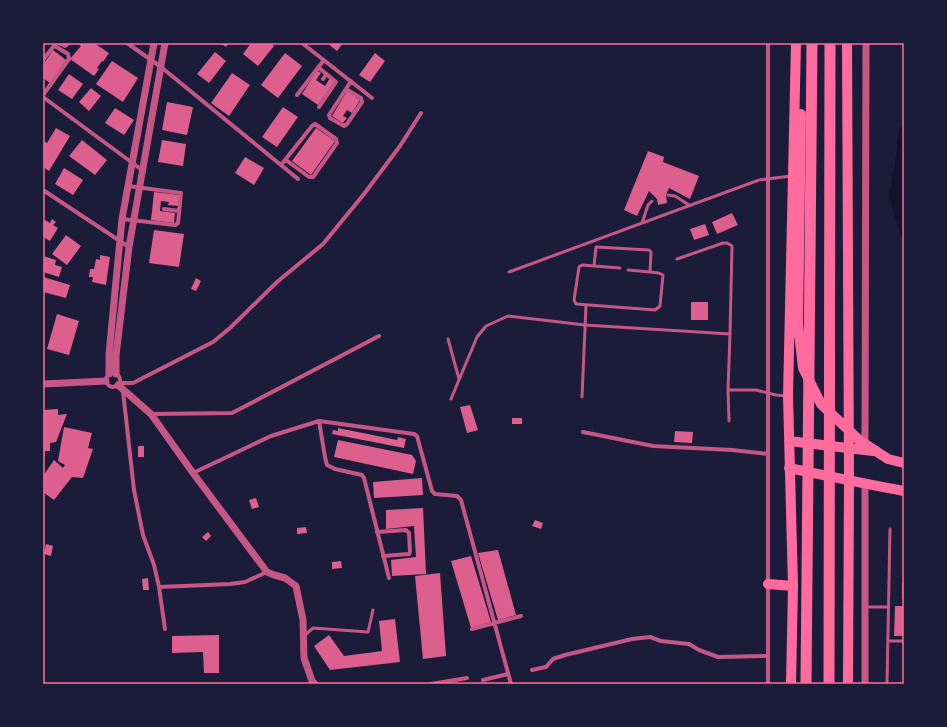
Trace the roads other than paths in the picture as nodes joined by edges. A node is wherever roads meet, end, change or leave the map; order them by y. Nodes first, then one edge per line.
1 (59, 43) edge
2 (69, 43) edge
3 (127, 43) edge
4 (154, 43) edge
5 (166, 43) edge
6 (302, 43) edge
7 (768, 43) edge
8 (796, 43) edge
9 (801, 43) edge
10 (812, 43) edge
11 (830, 43) edge
12 (847, 43) edge
13 (866, 43) edge
14 (43, 60) edge
15 (151, 60) junction
16 (324, 60) junction
17 (160, 67) junction
18 (318, 67) junction
19 (327, 74) junction
20 (323, 79) dead end
21 (351, 82) junction
22 (43, 85) edge
23 (48, 88) junction
24 (346, 89) junction
25 (297, 95) dead end
26 (43, 96) edge
27 (372, 98) dead end
28 (319, 107) dead end
29 (421, 113) dead end
30 (286, 160) junction
31 (131, 163) junction
32 (281, 166) junction
33 (142, 170) junction
34 (793, 176) junction
35 (767, 178) junction
36 (298, 179) dead end
37 (127, 186) junction
38 (139, 188) junction
39 (43, 190) edge
40 (668, 195) dead end
41 (652, 201) dead end
42 (690, 205) junction
43 (164, 209) dead end
44 (179, 211) junction
45 (122, 219) junction
46 (133, 220) junction
47 (642, 223) junction
48 (119, 240) junction
49 (129, 246) junction
50 (677, 259) dead end
51 (594, 266) junction
52 (620, 268) dead end
53 (628, 270) dead end
54 (509, 272) dead end
55 (650, 272) junction
56 (586, 305) junction
57 (585, 325) junction
58 (730, 334) junction
59 (379, 336) dead end
60 (448, 338) dead end
61 (110, 376) junction
62 (459, 380) junction
63 (43, 384) edge
64 (120, 386) junction
65 (728, 390) junction
66 (768, 392) junction
67 (788, 396) junction
68 (582, 397) dead end
69 (451, 398) dead end
70 (151, 414) junction
71 (319, 421) junction
72 (729, 421) dead end
73 (583, 432) dead end
74 (789, 441) junction
75 (848, 448) junction
76 (865, 450) junction
77 (768, 454) junction
78 (904, 457) edge
79 (904, 463) edge
80 (789, 468) junction
81 (193, 474) junction
82 (849, 480) junction
83 (865, 484) junction
84 (904, 491) edge
85 (890, 529) dead end
86 (377, 532) junction
87 (383, 556) junction
88 (267, 572) junction
89 (389, 578) dead end
90 (768, 584) junction
91 (793, 586) junction
92 (159, 587) junction
93 (888, 607) junction
94 (865, 608) junction
95 (373, 610) dead end
96 (521, 616) dead end
97 (494, 624) junction
98 (165, 629) dead end
99 (472, 629) dead end
100 (304, 637) junction
101 (888, 641) junction
102 (904, 641) edge
103 (768, 656) junction
104 (532, 670) dead end
105 (508, 674) junction
106 (467, 678) dead end
107 (483, 680) dead end
108 (312, 683) edge
109 (431, 684) edge
110 (511, 684) edge
111 (768, 684) edge
112 (792, 684) edge
113 (806, 684) edge
114 (829, 684) edge
115 (848, 684) edge
116 (865, 684) edge
117 (887, 684) edge

1 - 2 street
3 - 15 street
4 - 15 street
5 - 17 street
6 - 16 street
7 - 35 street
8 - 34 highway
9 - 79 highway
10 - 113 highway
11 - 114 highway
12 - 75 highway
13 - 76 street
14 - 23 street
15 - 17 street
15 - 31 street
16 - 18 street
16 - 21 street
17 - 32 street
17 - 33 street
18 - 19 street
18 - 25 street
19 - 20 street
19 - 28 street
21 - 24 street
21 - 27 street
22 - 23 street
23 - 26 street
24 - 24 street
26 - 31 street
29 - 64 street
30 - 30 street
30 - 32 street
31 - 33 street
31 - 37 street
32 - 36 street
33 - 38 street
34 - 35 lane
34 - 67 highway
35 - 42 lane
35 - 66 street
37 - 38 street
37 - 45 street
38 - 44 street
38 - 46 street
39 - 48 street
40 - 42 lane
41 - 47 lane
42 - 47 lane
43 - 44 street
44 - 46 street
45 - 46 street
45 - 48 street
46 - 49 street
47 - 54 lane
48 - 49 street
48 - 61 street
49 - 61 street
50 - 58 lane
51 - 52 lane
51 - 55 lane
51 - 56 lane
53 - 55 lane
55 - 56 lane
56 - 57 lane
57 - 58 lane
57 - 62 lane
57 - 68 lane
58 - 65 lane
59 - 70 street
60 - 62 lane
61 - 63 street
61 - 64 street
61 - 64 street
62 - 69 lane
64 - 70 street
64 - 92 street
65 - 66 lane
65 - 72 lane
66 - 67 lane
66 - 77 street
67 - 74 highway
70 - 81 street
71 - 81 street
71 - 86 street
71 - 97 street
73 - 77 street
74 - 75 highway
74 - 80 highway
75 - 76 highway
75 - 82 highway
76 - 78 highway
77 - 90 street
80 - 82 highway
80 - 91 highway
81 - 88 street
82 - 83 highway
82 - 115 highway
83 - 84 highway
83 - 94 street
85 - 93 lane
86 - 87 street
86 - 87 street
87 - 89 street
88 - 92 street
88 - 100 street
90 - 91 highway
90 - 103 street
91 - 112 highway
92 - 98 street
93 - 94 lane
93 - 101 lane
94 - 116 street
95 - 100 lane
96 - 97 street
97 - 99 street
97 - 105 street
100 - 108 street
101 - 102 lane
101 - 117 lane
103 - 104 street
103 - 111 street
105 - 107 street
105 - 110 street
106 - 109 street

